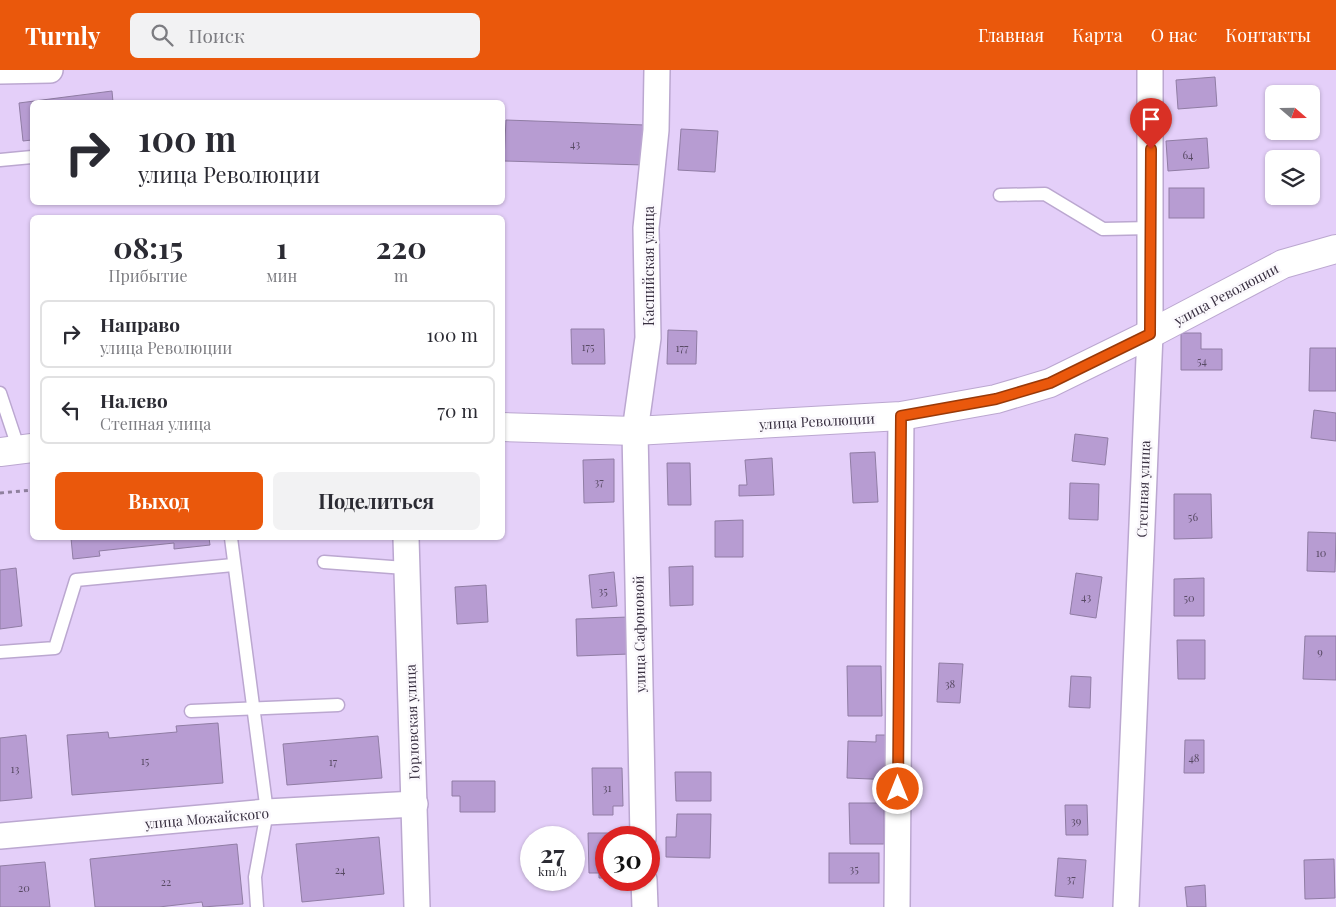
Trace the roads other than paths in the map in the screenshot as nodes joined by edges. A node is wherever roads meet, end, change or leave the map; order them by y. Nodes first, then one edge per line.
1 (50, 70) edge
2 (657, 70) edge
3 (1150, 70) edge
4 (0, 71) edge
5 (30, 157) edge
6 (0, 160) edge
7 (1000, 195) dead end
8 (1151, 228) junction
9 (1336, 249) edge
10 (1150, 334) junction
11 (0, 394) edge
12 (901, 416) junction
13 (505, 427) edge
14 (635, 431) junction
15 (17, 450) edge
16 (231, 540) edge
17 (406, 540) edge
18 (324, 562) dead end
19 (233, 565) junction
20 (405, 568) junction
21 (0, 652) edge
22 (338, 705) dead end
23 (253, 709) junction
24 (191, 711) dead end
25 (415, 804) junction
26 (267, 812) junction
27 (643, 826) edge
28 (0, 836) edge
29 (644, 891) edge
30 (257, 907) edge
31 (417, 907) edge
32 (644, 907) edge
33 (897, 907) edge
34 (1126, 907) edge

1 - 4 street
2 - 14 street, Каспийская улица
3 - 8 street, Степная улица
5 - 6 lane
7 - 8 lane
8 - 10 street, Степная улица
9 - 10 street, улица Революции
10 - 12 street, улица Революции
10 - 34 street, Степная улица
11 - 15 lane
12 - 14 street, улица Революции
12 - 33 street
13 - 14 street, улица Революции
14 - 27 street, улица Сафоновой
16 - 19 lane
17 - 20 street, Горловская улица
18 - 20 lane
19 - 21 lane
19 - 23 lane
20 - 25 street, Горловская улица
22 - 23 lane
23 - 24 lane
23 - 26 lane
25 - 26 street, улица Можайского
25 - 31 street, Горловская улица
26 - 28 street, улица Можайского
26 - 30 lane
29 - 32 street

